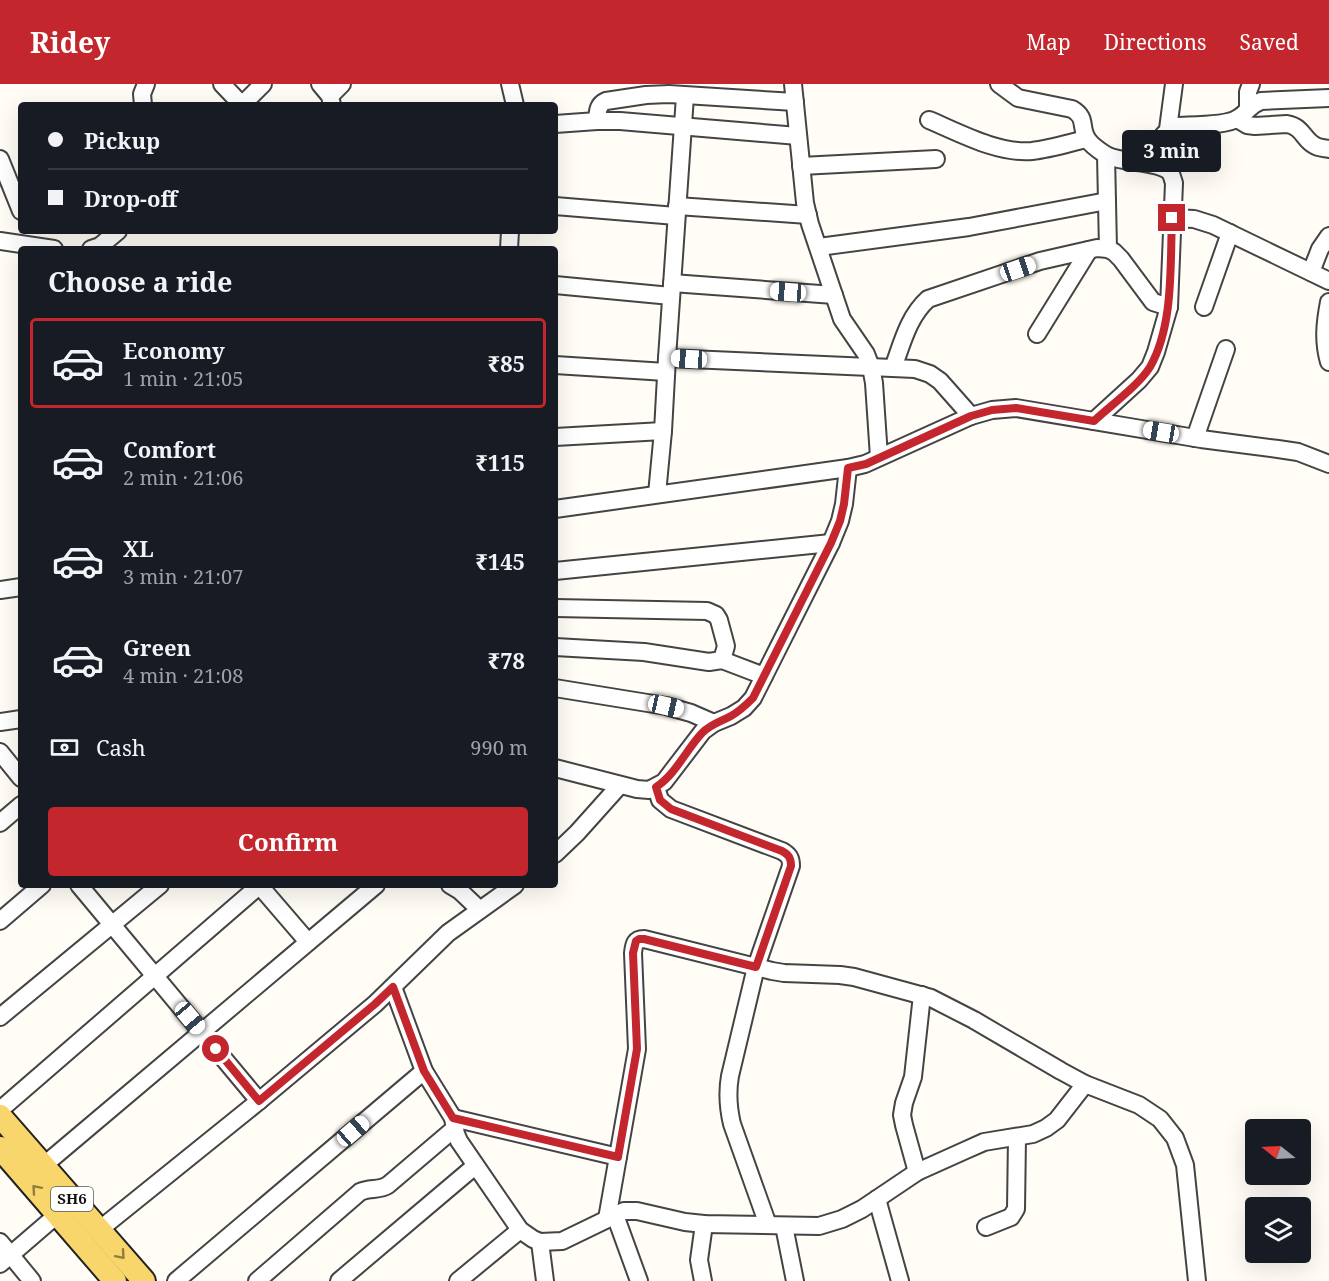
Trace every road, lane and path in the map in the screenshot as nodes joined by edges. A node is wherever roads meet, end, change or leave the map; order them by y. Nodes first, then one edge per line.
1 (146, 84) edge
2 (222, 84) edge
3 (263, 84) edge
4 (510, 84) edge
5 (793, 84) edge
6 (999, 84) edge
7 (1174, 84) edge
8 (1251, 84) edge
9 (657, 89) edge
10 (685, 96) junction
11 (1329, 98) edge
12 (142, 102) edge
13 (239, 102) edge
14 (245, 102) edge
15 (514, 102) edge
16 (795, 102) junction
17 (1242, 114) junction
18 (929, 120) dead end
19 (597, 121) junction
20 (558, 124) edge
21 (682, 126) junction
22 (1168, 129) junction
23 (798, 136) junction
24 (1086, 139) junction
25 (1329, 149) edge
26 (1107, 155) junction
27 (0, 159) edge
28 (936, 159) dead end
29 (1146, 163) junction
30 (801, 166) junction
31 (1107, 201) junction
32 (18, 204) edge
33 (558, 206) edge
34 (676, 211) junction
35 (808, 215) junction
36 (1172, 218) junction
37 (1230, 233) junction
38 (114, 234) edge
39 (1329, 236) edge
40 (0, 241) edge
41 (34, 246) edge
42 (100, 246) edge
43 (819, 247) junction
44 (1108, 249) junction
45 (1089, 250) junction
46 (1311, 272) junction
47 (1329, 281) edge
48 (558, 285) edge
49 (671, 290) junction
50 (834, 295) junction
51 (1329, 302) edge
52 (1169, 307) junction
53 (1204, 307) dead end
54 (1036, 334) dead end
55 (1226, 349) dead end
56 (1329, 362) edge
57 (558, 365) edge
58 (666, 365) junction
59 (871, 368) junction
60 (892, 368) junction
61 (971, 416) junction
62 (1094, 421) junction
63 (663, 430) junction
64 (558, 437) edge
65 (1195, 438) junction
66 (879, 457) junction
67 (1328, 461) edge
68 (848, 468) junction
69 (657, 494) junction
70 (558, 509) edge
71 (831, 543) junction
72 (558, 571) edge
73 (18, 587) edge
74 (0, 590) edge
75 (558, 608) edge
76 (558, 647) edge
77 (722, 660) junction
78 (764, 676) junction
79 (558, 688) edge
80 (18, 719) edge
81 (0, 722) edge
82 (714, 723) junction
83 (0, 752) edge
84 (558, 769) edge
85 (18, 774) edge
86 (620, 785) junction
87 (656, 787) junction
88 (18, 808) edge
89 (0, 823) edge
90 (558, 851) edge
91 (38, 888) edge
92 (81, 888) edge
93 (156, 888) edge
94 (256, 888) edge
95 (262, 888) edge
96 (372, 888) edge
97 (455, 888) edge
98 (511, 888) edge
99 (480, 910) junction
100 (0, 921) edge
101 (112, 925) junction
102 (308, 942) junction
103 (756, 967) junction
104 (155, 976) junction
105 (393, 987) junction
106 (922, 995) junction
107 (0, 1017) edge
108 (201, 1032) junction
109 (424, 1071) junction
110 (1085, 1084) junction
111 (259, 1101) junction
112 (0, 1110) edge
113 (0, 1116) edge
114 (454, 1123) junction
115 (1017, 1137) junction
116 (0, 1148) edge
117 (618, 1157) junction
118 (43, 1166) junction
119 (475, 1166) junction
120 (917, 1172) junction
121 (877, 1199) junction
122 (58, 1214) junction
123 (611, 1217) junction
124 (704, 1224) junction
125 (776, 1226) junction
126 (986, 1227) dead end
127 (99, 1230) junction
128 (520, 1230) junction
129 (540, 1242) junction
130 (4, 1254) edge
131 (32, 1281) edge
132 (116, 1281) edge
133 (144, 1281) edge
134 (176, 1281) edge
135 (257, 1281) edge
136 (339, 1281) edge
137 (458, 1281) edge
138 (545, 1281) edge
139 (639, 1281) edge
140 (703, 1281) edge
141 (795, 1281) edge
142 (900, 1281) edge
143 (1197, 1281) edge

1 - 12 street
2 - 13 street
3 - 14 street
4 - 15 street
5 - 16 street
6 - 24 street
7 - 22 street
8 - 17 street
9 - 10 street
9 - 19 street
10 - 16 street
10 - 21 street
11 - 17 street
16 - 23 street
17 - 22 street
17 - 25 street
18 - 24 street
19 - 20 street
19 - 21 street
21 - 23 street
21 - 34 street
22 - 29 street
23 - 30 street
24 - 26 street
26 - 29 street
26 - 31 street
27 - 32 street
28 - 30 street
29 - 36 street
30 - 35 street
31 - 43 street
31 - 44 street
33 - 34 street
34 - 35 street
34 - 49 street
35 - 43 street
36 - 37 street
36 - 52 street
37 - 46 street
37 - 53 street
38 - 42 street
39 - 46 street
40 - 41 street
43 - 50 street
44 - 45 street
44 - 52 street
45 - 54 street
45 - 60 street
46 - 47 street
48 - 49 street
49 - 50 street
49 - 58 street
50 - 59 street
51 - 56 street
52 - 62 street
55 - 65 street
57 - 58 street
58 - 59 street
58 - 63 street
59 - 60 street
59 - 66 street
60 - 61 street
61 - 62 street
61 - 66 street
62 - 65 street
63 - 64 street
63 - 69 street
65 - 67 street
66 - 68 street
68 - 69 street
68 - 71 street
69 - 70 street
71 - 72 street
71 - 78 street
73 - 74 street
75 - 77 street
76 - 77 street
77 - 78 street
78 - 82 street
79 - 82 street
80 - 81 street
82 - 87 street
83 - 85 street
84 - 86 street
86 - 87 street
86 - 90 street
87 - 103 street
88 - 89 street
91 - 100 street
92 - 101 street
93 - 101 street
94 - 104 street
95 - 102 street
96 - 102 street
97 - 99 street
98 - 99 street
99 - 105 street
101 - 104 street
101 - 107 street
102 - 108 street
103 - 106 street
103 - 117 street
103 - 125 street
104 - 108 street
104 - 112 street
105 - 109 street
105 - 111 street
106 - 110 street
106 - 120 street
108 - 111 street
108 - 118 street
109 - 114 street
109 - 134 street
110 - 115 street
110 - 143 street
111 - 127 street
113 - 118 main road, SH6
114 - 117 street
114 - 119 street
114 - 135 street
115 - 120 street
115 - 126 street
122 -> 116 main road, SH6
117 - 123 street
118 - 127 main road, SH6
119 - 128 street
119 - 136 street
120 - 121 street
121 - 125 street
121 - 142 street
122 - 130 street
122 - 132 main road, SH6
123 - 124 street
123 - 129 street
123 - 139 street
124 - 125 street
124 - 140 street
125 - 141 street
127 -> 133 main road, SH6
128 - 129 street
128 - 137 street
129 - 138 street
130 - 131 street

